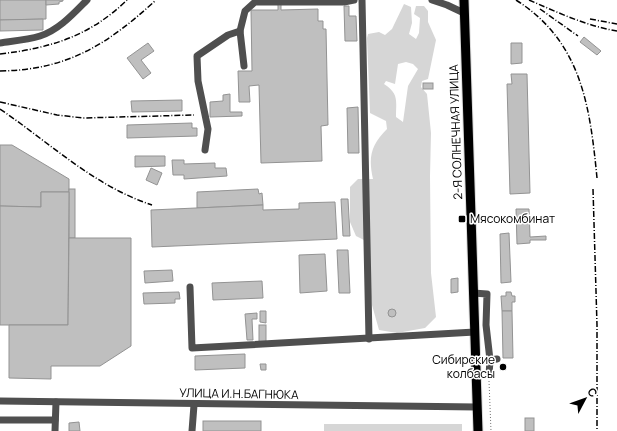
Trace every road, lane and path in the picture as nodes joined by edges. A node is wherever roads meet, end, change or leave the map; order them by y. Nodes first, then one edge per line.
1 (87, 0) edge
2 (354, 0) edge
3 (362, 0) edge
4 (432, 0) edge
5 (464, 0) edge
6 (464, 13) junction
7 (240, 31) junction
8 (0, 44) edge
9 (244, 66) dead end
10 (205, 150) dead end
11 (190, 287) dead end
12 (473, 294) junction
13 (475, 332) junction
14 (369, 339) junction
15 (489, 375) joint
16 (0, 401) edge
17 (56, 402) junction
18 (194, 405) junction
19 (477, 407) junction
20 (0, 420) edge
21 (55, 420) junction
22 (55, 431) edge
23 (192, 431) edge
24 (478, 431) edge
25 (491, 431) edge

1 - 8 street
2 - 7 street
3 - 14 street
4 - 6 street
5 - 6 main road, 2-Я СОЛНЕЧНАЯ УЛИЦА
6 - 12 main road, 2-Я СОЛНЕЧНАЯ УЛИЦА
7 - 9 street
7 - 10 street
11 - 14 street
12 - 13 main road, 2-Я СОЛНЕЧНАЯ УЛИЦА
12 - 15 street
13 - 14 street
13 - 19 main road, 2-Я СОЛНЕЧНАЯ УЛИЦА
15 - 25 path
16 - 17 street, УЛИЦА И.Н.БАГНЮКА
17 - 18 street, УЛИЦА И.Н.БАГНЮКА
17 - 21 street
18 - 19 street, УЛИЦА И.Н.БАГНЮКА
18 - 23 street
19 - 24 main road, 2-Я СОЛНЕЧНАЯ УЛИЦА
20 - 21 street
21 - 22 street

